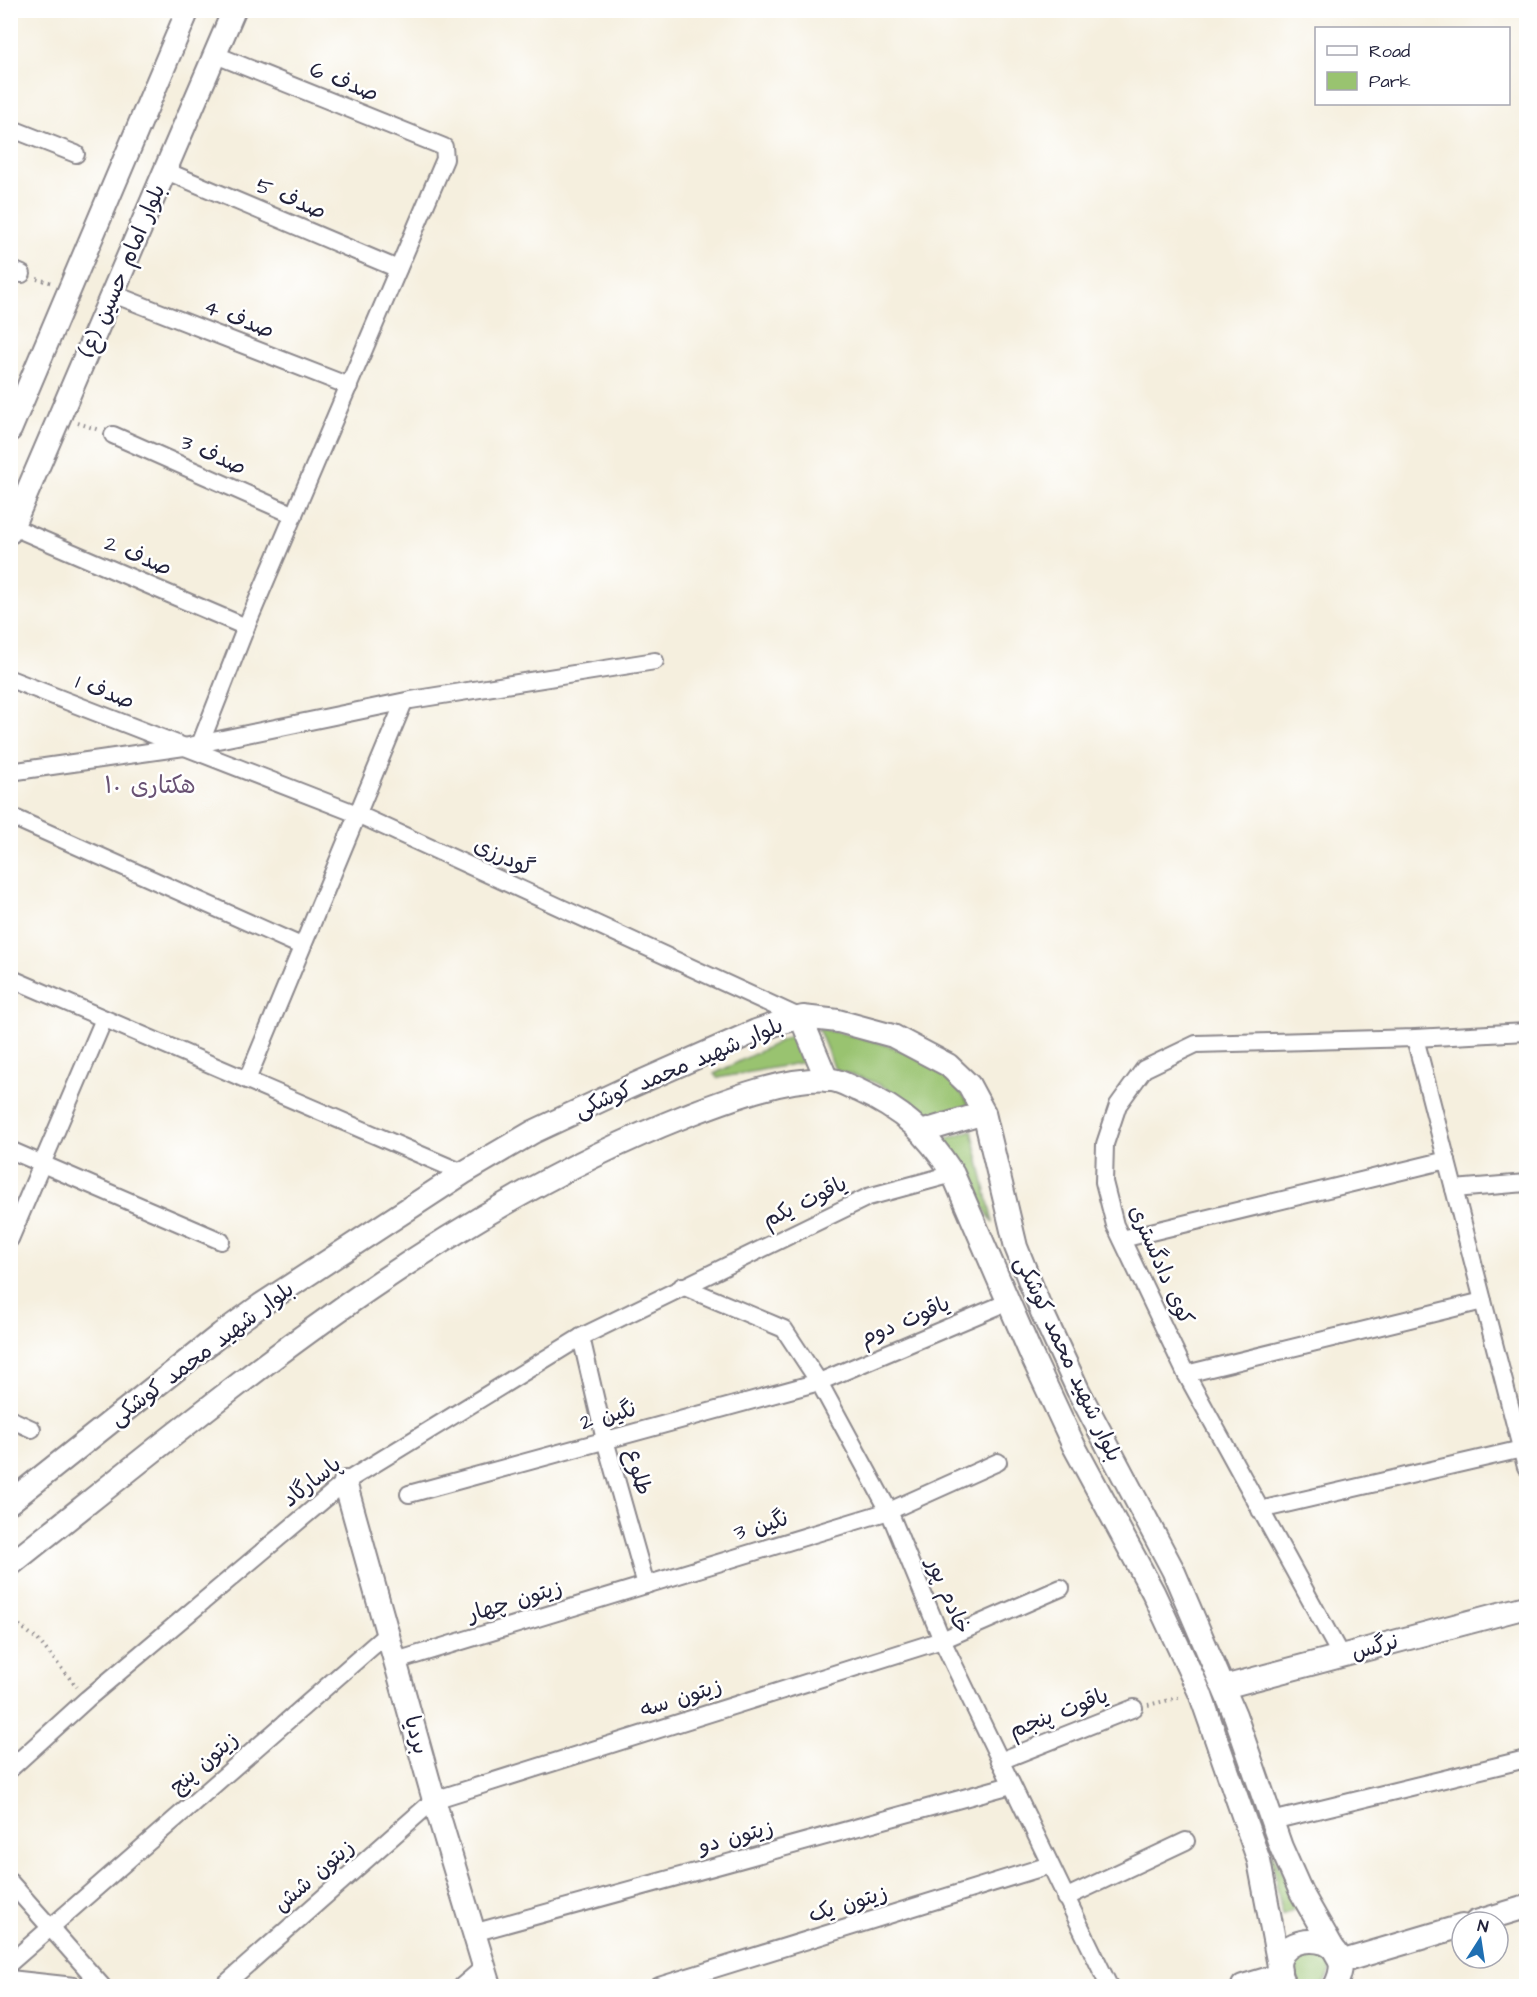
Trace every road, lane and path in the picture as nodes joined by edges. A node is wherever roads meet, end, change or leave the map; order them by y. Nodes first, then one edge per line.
1 (189, 10) edge
2 (234, 10) edge
3 (216, 55) junction
4 (10, 128) edge
5 (76, 154) dead end
6 (166, 171) junction
7 (398, 269) junction
8 (16, 271) edge
9 (71, 289) junction
10 (113, 294) junction
11 (349, 386) junction
12 (60, 417) junction
13 (10, 430) edge
14 (113, 435) joint
15 (294, 515) junction
16 (12, 529) edge
17 (246, 627) junction
18 (655, 661) dead end
19 (10, 679) edge
20 (404, 702) junction
21 (201, 742) junction
22 (184, 747) junction
23 (10, 772) edge
24 (357, 814) junction
25 (10, 816) edge
26 (301, 946) junction
27 (10, 978) edge
28 (104, 1018) junction
29 (801, 1018) junction
30 (1527, 1032) edge
31 (1415, 1038) junction
32 (247, 1080) junction
33 (827, 1080) junction
34 (984, 1113) junction
35 (921, 1132) junction
36 (10, 1150) edge
37 (1447, 1160) junction
38 (43, 1164) junction
39 (463, 1173) junction
40 (953, 1174) junction
41 (1527, 1183) edge
42 (1455, 1189) junction
43 (10, 1239) edge
44 (1122, 1239) junction
45 (221, 1241) dead end
46 (682, 1286) junction
47 (1484, 1301) junction
48 (1008, 1302) junction
49 (580, 1336) junction
50 (1186, 1374) junction
51 (819, 1382) junction
52 (10, 1419) edge
53 (32, 1429) dead end
54 (605, 1440) junction
55 (1522, 1449) junction
56 (998, 1462) dead end
57 (1527, 1467) edge
58 (345, 1482) junction
59 (409, 1494) dead end
60 (10, 1502) edge
61 (1260, 1510) junction
62 (889, 1511) junction
63 (10, 1565) edge
64 (646, 1585) junction
65 (1061, 1588) dead end
66 (1527, 1607) edge
67 (10, 1618) edge
68 (388, 1633) junction
69 (942, 1640) junction
70 (1341, 1656) junction
71 (396, 1661) junction
72 (1224, 1687) junction
73 (1200, 1693) junction
74 (87, 1699) junction
75 (1134, 1708) joint
76 (1527, 1759) edge
77 (999, 1761) junction
78 (10, 1769) edge
79 (1011, 1785) junction
80 (434, 1800) junction
81 (1272, 1821) junction
82 (1186, 1841) dead end
83 (1050, 1865) junction
84 (10, 1882) edge
85 (1065, 1898) junction
86 (1527, 1907) edge
87 (1510, 1912) edge
88 (50, 1927) junction
89 (1450, 1930) edge
90 (473, 1933) junction
91 (10, 1963) edge
92 (1339, 1972) edge
93 (487, 1977) edge
94 (1281, 1978) edge
95 (10, 1979) edge
96 (74, 1986) edge
97 (102, 1986) edge
98 (223, 1986) edge
99 (462, 1986) edge
100 (659, 1986) edge
101 (1109, 1986) edge
102 (1243, 1986) edge

1 - 9 main road, بلوار امام حسین (ع)
2 - 3 main road, بلوار امام حسین (ع)
3 - 6 main road, بلوار امام حسین (ع)
3 - 7 street, صدف 6
4 - 5 street
6 - 7 street, صدف 5
6 - 10 main road, بلوار امام حسین (ع)
7 - 11 street
8 - 9 path
9 - 13 main road, بلوار امام حسین (ع)
10 - 11 street, صدف 4
10 - 12 main road, بلوار امام حسین (ع)
11 - 15 street
12 - 14 path
12 - 16 main road, بلوار امام حسین (ع)
14 - 15 street, صدف 3
15 - 17 street
16 - 17 street, صدف 2
17 - 21 street
18 - 20 street
19 - 22 street, صدف 1
20 - 21 street
20 - 24 street
21 - 22 street
22 - 23 street
22 - 24 street, گودرزی
24 - 26 street
24 - 29 street, گودرزی
25 - 26 street
26 - 32 street
27 - 28 street
28 - 32 street
28 - 38 street
29 - 33 main road
29 - 34 main road, بلوار شهید محمد کوشکی
29 - 39 main road, بلوار شهید محمد کوشکی
30 - 31 street, کوی دادگستری
31 - 37 street
31 - 44 street, کوی دادگستری
32 - 39 street
33 - 35 main road, بلوار شهید محمد کوشکی
33 - 63 main road, بلوار شهید محمد کوشکی
34 - 35 main road
34 - 72 main road, بلوار شهید محمد کوشکی
35 - 40 main road, بلوار شهید محمد کوشکی
36 - 38 street
37 - 42 street
37 - 44 street
38 - 43 street
38 - 45 street
39 - 60 main road, بلوار شهید محمد کوشکی
40 - 46 street, یاقوت یکم
40 - 48 main road, بلوار شهید محمد کوشکی
41 - 42 street
42 - 47 street
44 - 50 street, کوی دادگستری
46 - 49 street, پاسارگاد
46 - 51 street, خادم پور
47 - 50 street
47 - 55 street
48 - 51 street, یاقوت دوم
48 - 73 main road, بلوار شهید محمد کوشکی
49 - 54 street, طلوع
49 - 58 street, پاسارگاد
50 - 61 street, کوی دادگستری
51 - 54 street, نگین 2
51 - 62 street, خادم پور
52 - 53 street
54 - 59 street, نگین 2
54 - 64 street, طلوع
55 - 57 street
55 - 61 street
56 - 62 street, نگین 3
58 - 68 main road, بردیا
58 - 74 street, پاسارگاد
61 - 70 street, کوی دادگستری
62 - 64 street, نگین 3
62 - 69 street, خادم پور
64 - 71 street, زیتون چهار
65 - 69 street, زیتون سه
66 - 70 main road, نرگس
67 - 74 path
68 - 71 main road, بردیا
68 - 88 street, زیتون پنج
69 - 77 street, خادم پور
69 - 80 street, زیتون سه
70 - 72 main road, نرگس
71 - 80 main road, بردیا
72 - 81 main road, بلوار شهید محمد کوشکی
73 - 75 path
73 - 94 main road, بلوار شهید محمد کوشکی
74 - 78 street, پاسارگاد
75 - 77 street, یاقوت پنجم
76 - 81 street
77 - 79 street, خادم پور
79 - 83 street, خادم پور
79 - 90 street, زیتون دو
80 - 90 main road, بردیا
80 - 98 street, زیتون شش
81 - 92 main road, بلوار شهید محمد کوشکی
82 - 85 street
83 - 85 street, خادم پور
83 - 100 street, زیتون یک
84 - 88 street
85 - 101 street, خادم پور
86 - 87 main road
88 - 91 street, زیتون پنج
88 - 97 street
89 - 92 main road
90 - 93 main road, بردیا
92 - 94 main road
93 - 99 street
94 - 102 main road
95 - 96 street

